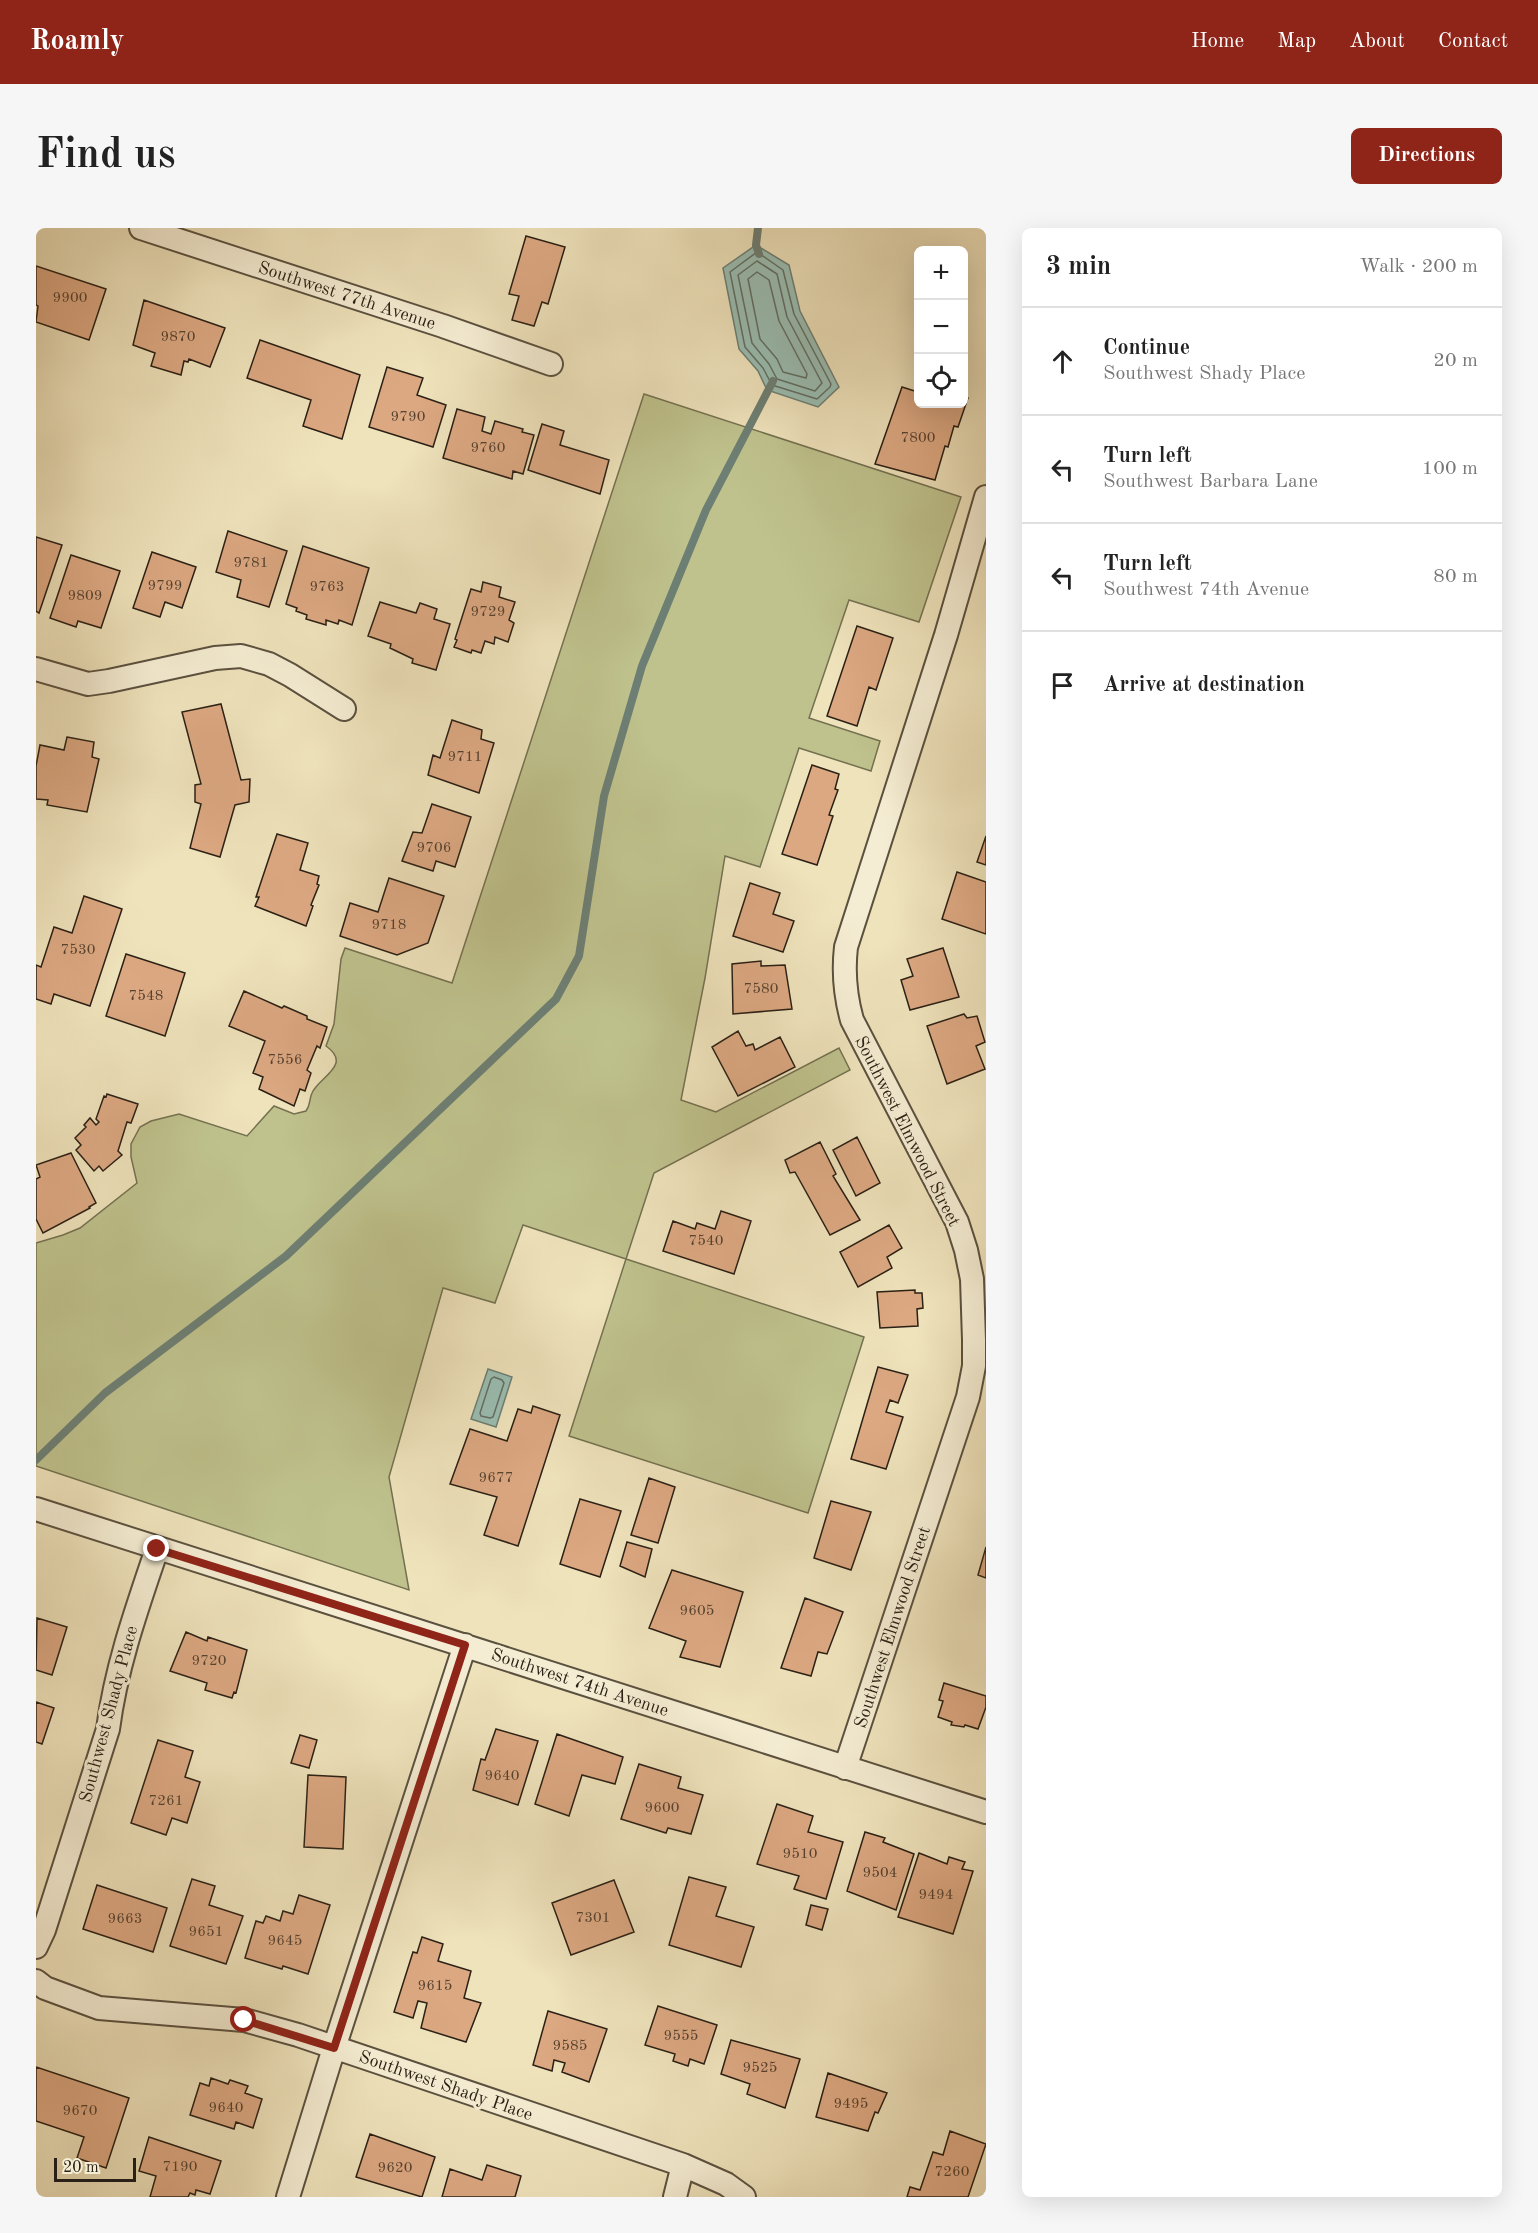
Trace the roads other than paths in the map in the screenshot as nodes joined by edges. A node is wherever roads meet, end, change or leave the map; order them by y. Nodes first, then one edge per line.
1 (141, 228) edge
2 (552, 364) dead end
3 (986, 497) edge
4 (982, 527) edge
5 (36, 669) edge
6 (344, 710) dead end
7 (36, 1509) edge
8 (157, 1549) junction
9 (465, 1645) junction
10 (845, 1768) junction
11 (986, 1812) edge
12 (36, 1947) edge
13 (36, 1981) edge
14 (334, 2048) junction
15 (683, 2165) junction
16 (288, 2197) edge
17 (675, 2197) edge
18 (744, 2197) edge

1 - 2 street, Southwest 77th Avenue
3 - 4 street, Southwest Elmwood Street
4 - 10 street, Southwest Elmwood Street
5 - 6 street
7 - 8 street, Southwest 74th Avenue
8 - 9 street, Southwest 74th Avenue
8 - 12 street, Southwest Shady Place
9 - 10 street, Southwest 74th Avenue
9 - 14 street
10 - 11 street, Southwest 74th Avenue
13 - 14 street, Southwest Shady Place
14 - 15 street, Southwest Shady Place
14 - 16 street
15 - 17 street
15 - 18 street, Southwest Shady Place

